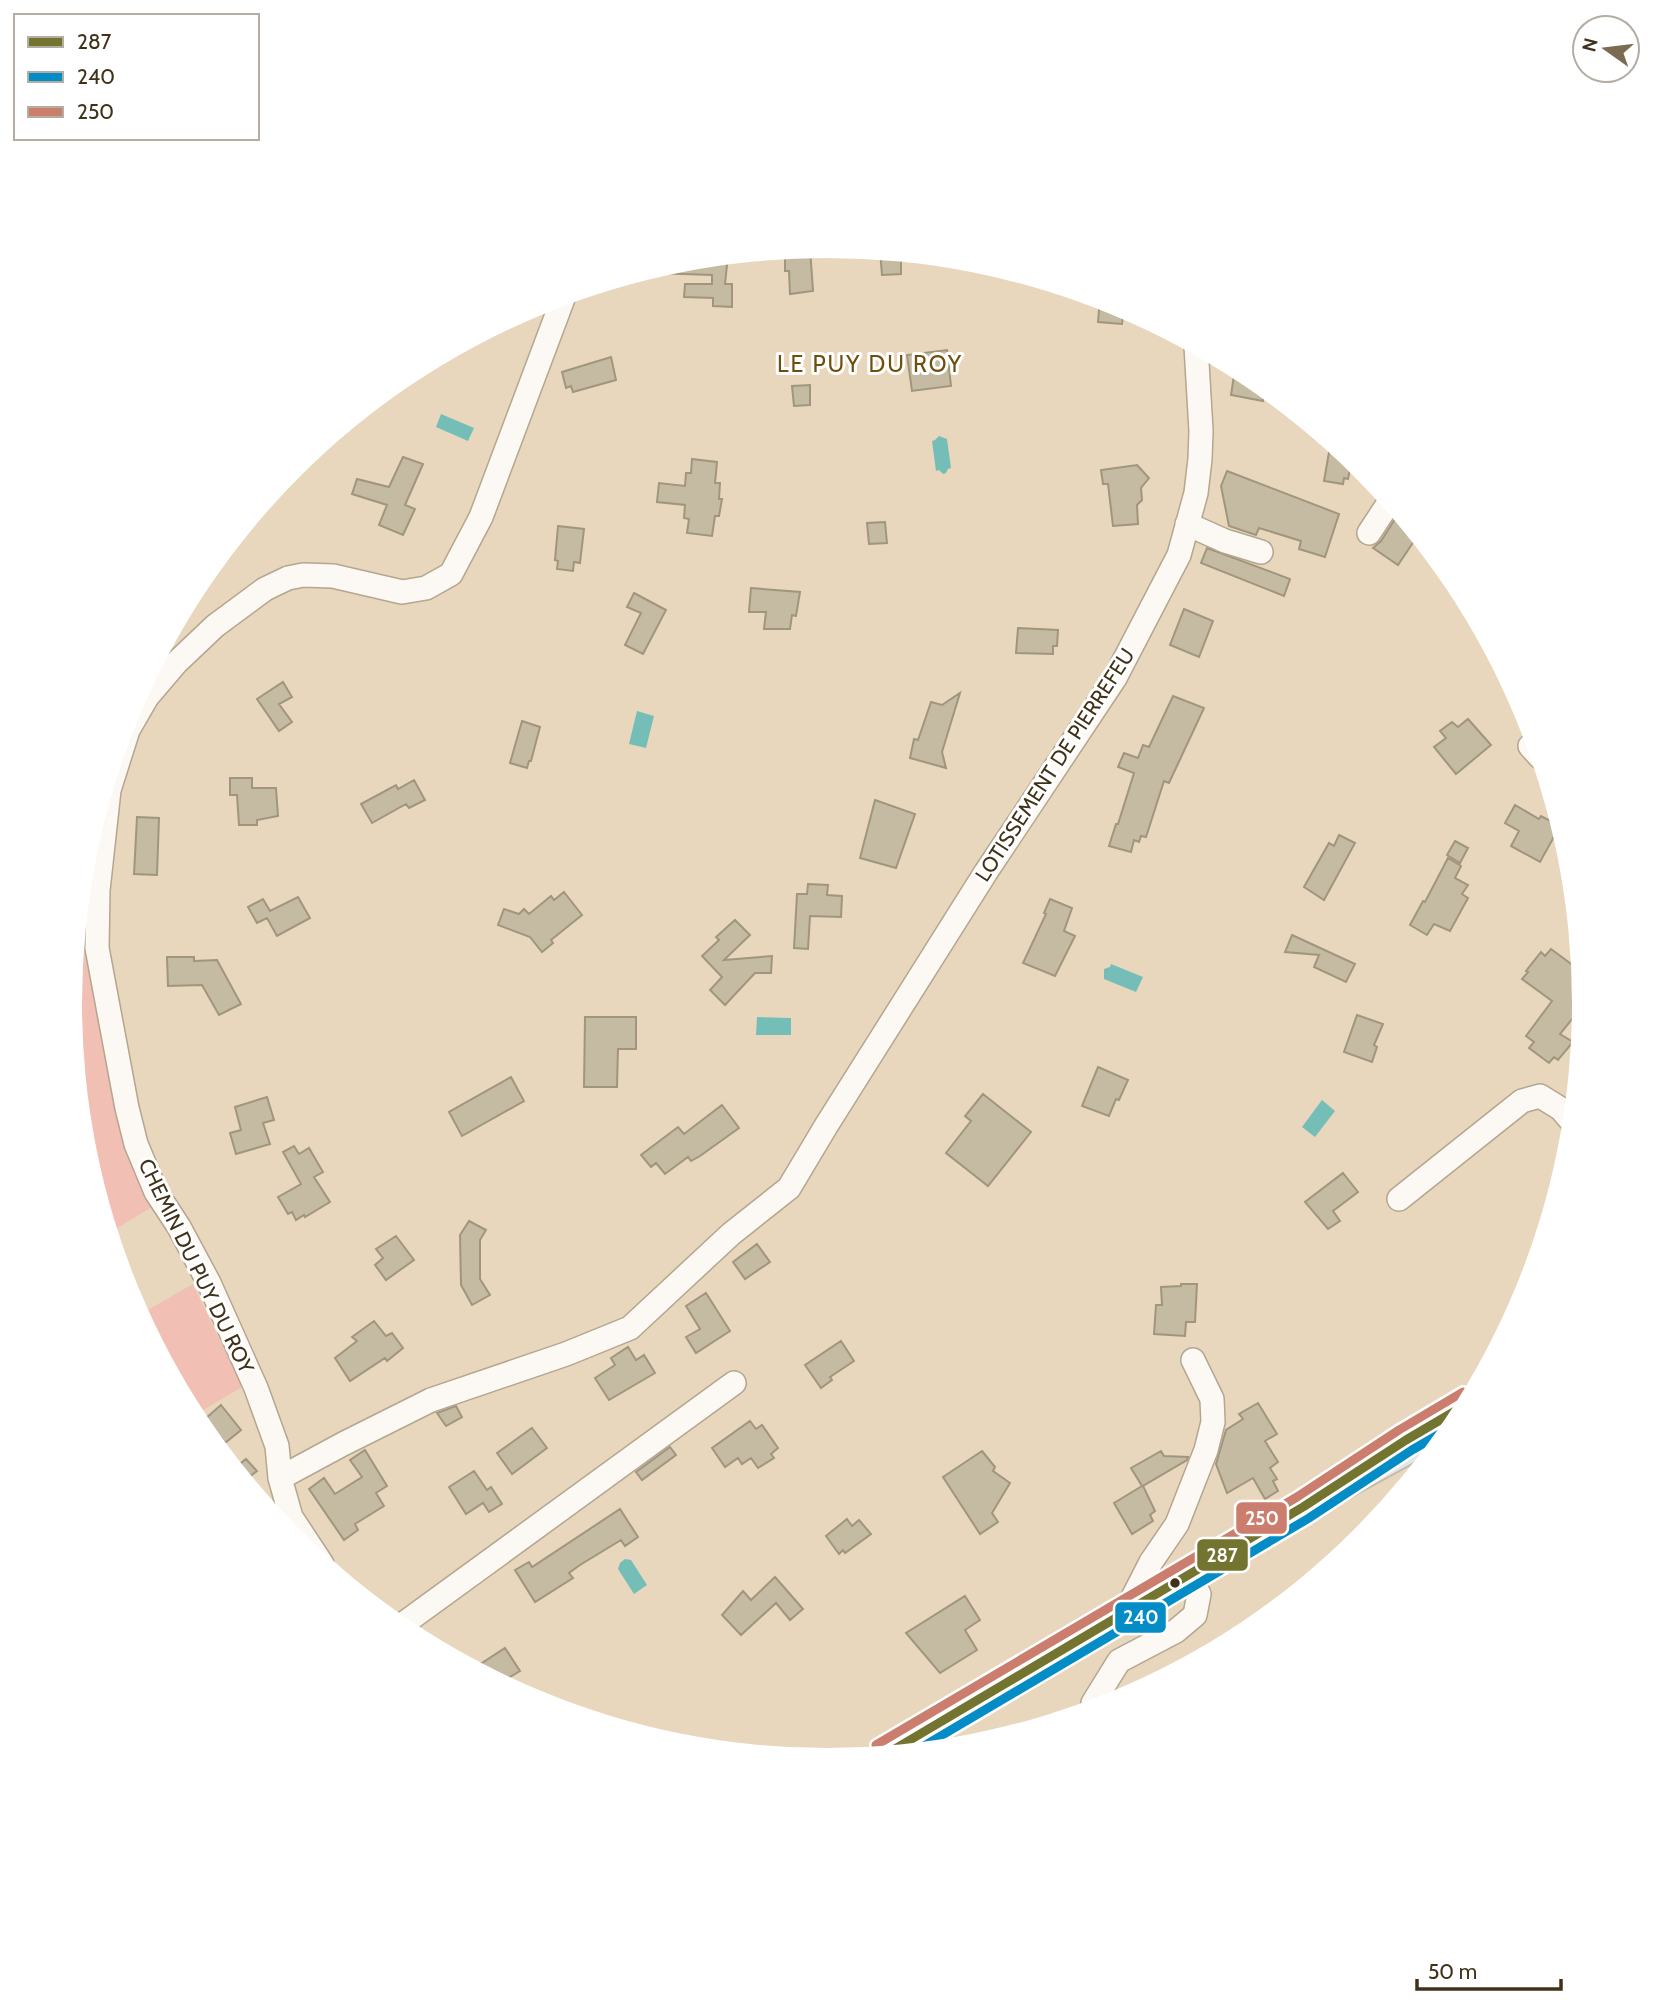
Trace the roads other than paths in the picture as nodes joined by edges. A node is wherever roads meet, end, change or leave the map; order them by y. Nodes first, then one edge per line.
1 (559, 309) edge
2 (1197, 356) edge
3 (1385, 509) edge
4 (1187, 524) junction
5 (1369, 533) dead end
6 (1261, 552) dead end
7 (164, 676) junction
8 (157, 679) edge
9 (151, 693) edge
10 (106, 822) edge
11 (1564, 1113) edge
12 (1399, 1199) dead end
13 (1193, 1360) dead end
14 (734, 1383) dead end
15 (1449, 1415) edge
16 (1436, 1434) edge
17 (280, 1478) junction
18 (1303, 1507) junction
19 (297, 1525) edge
20 (1188, 1576) junction
21 (1126, 1611) junction
22 (409, 1620) edge
23 (1096, 1698) edge
24 (902, 1744) edge

1 - 7 street, CHEMIN DU PUY DU ROY
2 - 4 street, LOTISSEMENT DE PIERREFEU
3 - 5 street
4 - 6 street
4 - 17 street, LOTISSEMENT DE PIERREFEU
7 - 8 street
7 - 9 street, CHEMIN DU PUY DU ROY
10 - 17 street, CHEMIN DU PUY DU ROY
11 - 12 street
13 - 21 street
14 - 22 street
15 - 18 main road
16 - 18 main road
17 - 19 street, CHEMIN DU PUY DU ROY
18 - 20 main road
20 - 21 main road
20 - 23 street
21 - 24 main road

